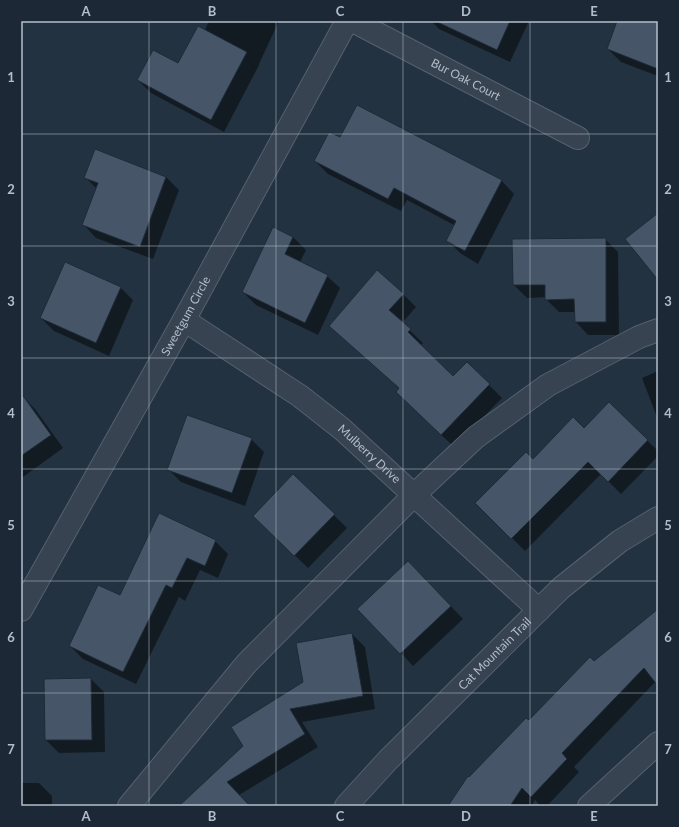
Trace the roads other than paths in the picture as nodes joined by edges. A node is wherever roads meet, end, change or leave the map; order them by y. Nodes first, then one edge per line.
1 (347, 21) edge
2 (353, 21) edge
3 (578, 138) dead end
4 (184, 320) junction
5 (658, 330) edge
6 (414, 495) junction
7 (658, 518) edge
8 (21, 610) edge
9 (539, 610) junction
10 (658, 743) edge
11 (128, 806) edge
12 (346, 806) edge
13 (589, 806) edge

1 - 4 street, Sweetgum Circle
2 - 3 street, Bur Oak Court
4 - 6 street, Mulberry Drive
4 - 8 street, Sweetgum Circle
5 - 6 street
6 - 9 street, Mulberry Drive
6 - 11 street
7 - 9 street, Cat Mountain Trail
9 - 12 street, Cat Mountain Trail
10 - 13 street

